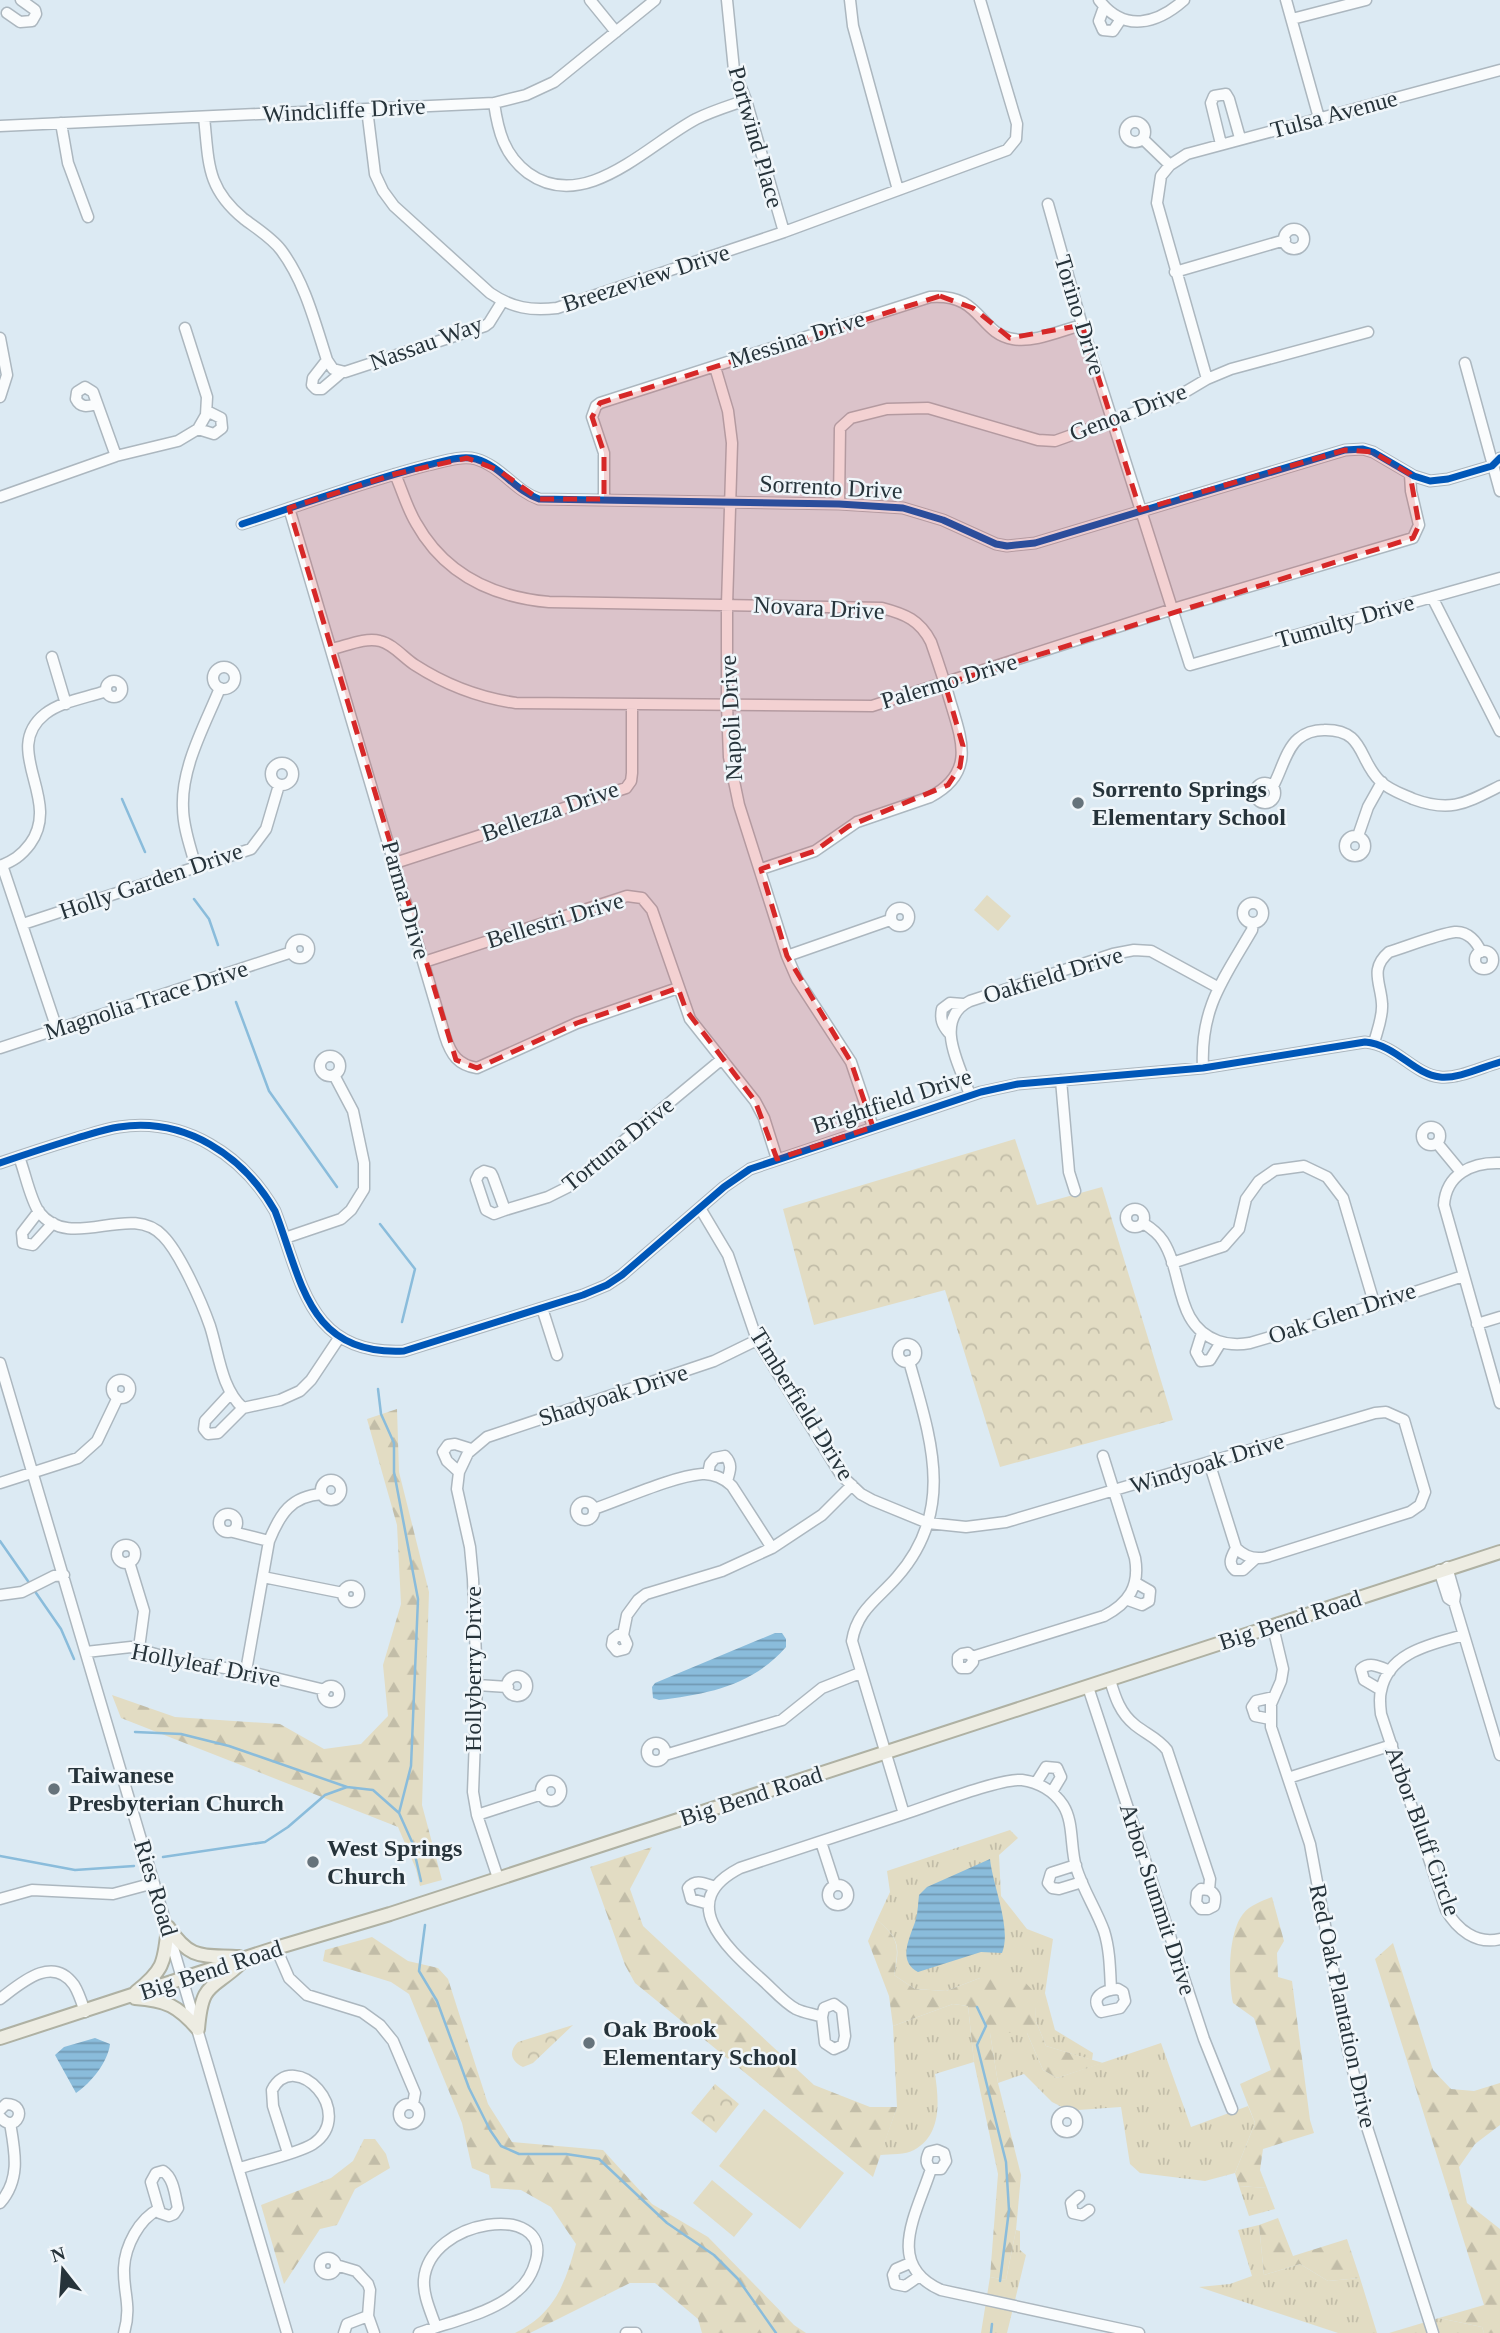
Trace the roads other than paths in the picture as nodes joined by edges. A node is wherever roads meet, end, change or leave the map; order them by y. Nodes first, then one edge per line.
1 (19, 0) edge
2 (590, 0) edge
3 (655, 0) edge
4 (727, 0) edge
5 (850, 0) edge
6 (980, 0) edge
7 (1184, 0) edge
8 (1286, 0) edge
9 (1366, 0) edge
10 (1102, 3) edge
11 (4, 15) edge
12 (1121, 19) junction
13 (1292, 19) junction
14 (616, 32) junction
15 (1500, 70) edge
16 (746, 100) junction
17 (494, 103) junction
18 (367, 109) junction
19 (204, 117) junction
20 (1319, 118) junction
21 (61, 123) junction
22 (0, 126) edge
23 (1240, 138) junction
24 (1143, 139) dead end
25 (1221, 144) junction
26 (1170, 164) junction
27 (898, 190) junction
28 (1048, 204) dead end
29 (88, 217) dead end
30 (784, 232) junction
31 (1285, 240) dead end
32 (1175, 272) junction
33 (502, 302) junction
34 (1082, 325) junction
35 (185, 328) dead end
36 (1368, 332) dead end
37 (0, 338) edge
38 (1465, 363) dead end
39 (715, 367) junction
40 (1207, 379) junction
41 (0, 397) edge
42 (97, 404) dead end
43 (207, 411) junction
44 (1113, 421) junction
45 (198, 429) junction
46 (116, 456) junction
47 (1497, 464) edge
48 (395, 474) junction
49 (1410, 474) junction
50 (1500, 491) edge
51 (0, 497) edge
52 (604, 499) junction
53 (731, 502) junction
54 (839, 504) junction
55 (289, 508) junction
56 (1140, 510) junction
57 (242, 524) dead end
58 (1500, 578) edge
59 (1432, 597) junction
60 (727, 605) junction
61 (1173, 609) junction
62 (332, 649) junction
63 (52, 657) dead end
64 (1190, 665) joint
65 (945, 684) junction
66 (220, 688) dead end
67 (106, 691) dead end
68 (66, 704) junction
69 (632, 705) junction
70 (727, 705) junction
71 (1497, 720) edge
72 (1500, 731) edge
73 (1382, 782) junction
74 (279, 785) dead end
75 (1273, 786) dead end
76 (1500, 786) edge
77 (1358, 836) dead end
78 (395, 863) junction
79 (1, 866) edge
80 (196, 867) junction
81 (761, 869) junction
82 (890, 920) dead end
83 (1254, 923) dead end
84 (23, 924) junction
85 (292, 951) dead end
86 (1480, 952) dead end
87 (787, 956) junction
88 (424, 962) junction
89 (678, 988) junction
90 (1219, 988) junction
91 (57, 1029) junction
92 (1374, 1043) junction
93 (0, 1048) edge
94 (722, 1059) junction
95 (1500, 1062) edge
96 (1203, 1068) junction
97 (334, 1075) dead end
98 (1061, 1080) junction
99 (970, 1096) junction
100 (873, 1127) junction
101 (1437, 1143) dead end
102 (19, 1157) junction
103 (777, 1159) junction
104 (0, 1163) edge
105 (1500, 1163) edge
106 (1461, 1172) junction
107 (1075, 1191) dead end
108 (700, 1208) junction
109 (505, 1210) dead end
110 (39, 1211) junction
111 (52, 1223) junction
112 (1143, 1223) dead end
113 (285, 1238) junction
114 (1172, 1263) junction
115 (1463, 1276) junction
116 (1375, 1306) junction
117 (542, 1308) junction
118 (1500, 1317) edge
119 (1477, 1324) junction
120 (1202, 1333) junction
121 (339, 1338) junction
122 (757, 1340) junction
123 (1221, 1342) junction
124 (556, 1355) dead end
125 (909, 1361) dead end
126 (0, 1363) edge
127 (230, 1394) junction
128 (118, 1397) dead end
129 (1500, 1403) edge
130 (243, 1408) junction
131 (471, 1449) junction
132 (1103, 1457) dead end
133 (464, 1459) joint
134 (1209, 1462) junction
135 (459, 1472) junction
136 (31, 1473) junction
137 (708, 1474) junction
138 (727, 1481) junction
139 (0, 1483) edge
140 (852, 1485) junction
141 (1113, 1490) junction
142 (322, 1494) dead end
143 (594, 1509) dead end
144 (928, 1523) junction
145 (233, 1532) dead end
146 (269, 1541) junction
147 (772, 1548) junction
148 (1236, 1548) junction
149 (1500, 1552) edge
150 (1255, 1559) junction
151 (130, 1562) dead end
152 (1443, 1569) junction
153 (64, 1575) junction
154 (263, 1577) junction
155 (1136, 1583) junction
156 (343, 1593) dead end
157 (0, 1595) edge
158 (1128, 1600) junction
159 (1273, 1627) junction
160 (1464, 1634) junction
161 (623, 1635) dead end
162 (139, 1648) junction
163 (86, 1652) junction
164 (972, 1657) dead end
165 (246, 1671) junction
166 (1390, 1671) junction
167 (860, 1673) junction
168 (1110, 1679) junction
169 (477, 1685) junction
170 (508, 1687) dead end
171 (1088, 1687) junction
172 (325, 1690) dead end
173 (1381, 1690) junction
174 (1274, 1697) junction
175 (1270, 1719) junction
176 (1392, 1745) junction
177 (884, 1753) junction
178 (665, 1755) dead end
179 (1500, 1755) edge
180 (1288, 1778) junction
181 (1036, 1783) junction
182 (1052, 1792) junction
183 (542, 1794) dead end
184 (904, 1814) junction
185 (477, 1815) junction
186 (821, 1842) junction
187 (1076, 1865) junction
188 (498, 1878) junction
189 (1082, 1882) junction
190 (154, 1883) junction
191 (835, 1885) dead end
192 (715, 1887) junction
193 (1209, 1890) dead end
194 (0, 1899) edge
195 (709, 1904) junction
196 (168, 1927) junction
197 (1500, 1939) edge
198 (276, 1948) junction
199 (247, 1958) junction
200 (184, 1979) junction
201 (1111, 1990) dead end
202 (128, 1998) junction
203 (0, 1999) edge
204 (85, 2012) junction
205 (822, 2017) dead end
206 (198, 2029) junction
207 (0, 2038) edge
208 (413, 2104) dead end
209 (1232, 2109) dead end
210 (0, 2110) edge
211 (0, 2117) edge
212 (10, 2123) junction
213 (288, 2153) junction
214 (240, 2168) junction
215 (931, 2169) dead end
216 (1079, 2196) dead end
217 (0, 2203) edge
218 (159, 2209) dead end
219 (1089, 2210) dead end
220 (910, 2263) junction
221 (336, 2265) dead end
222 (918, 2277) junction
223 (368, 2316) junction
224 (436, 2327) junction
225 (124, 2333) edge
226 (287, 2333) edge
227 (344, 2333) edge
228 (374, 2333) edge
229 (419, 2333) edge
230 (626, 2333) edge
231 (636, 2333) edge
232 (1139, 2333) edge
233 (1433, 2333) edge

1 - 11 street
1 - 11 street
2 - 14 street
3 - 14 street, Windcliffe Drive
4 - 16 street, Portwind Place
5 - 27 street
6 - 27 street, Breezeview Drive
7 - 12 street
8 - 13 street
9 - 13 street
10 - 12 street
10 - 12 street
13 - 20 street
14 - 17 street, Windcliffe Drive
15 - 20 street, Tulsa Avenue
16 - 17 street
16 - 30 street, Portwind Place
17 - 18 street, Windcliffe Drive
18 - 19 street, Windcliffe Drive
18 - 33 street
19 - 21 street, Windcliffe Drive
19 - 33 street, Nassau Way
20 - 23 street, Tulsa Avenue
21 - 22 street, Windcliffe Drive
21 - 29 street
23 - 25 street, Tulsa Avenue
23 - 25 street
24 - 26 street
25 - 26 street, Tulsa Avenue
26 - 32 street
27 - 30 street, Breezeview Drive
28 - 34 street, Torino Drive
30 - 33 street, Breezeview Drive
31 - 32 street
32 - 40 street
34 - 39 street, Messina Drive
34 - 44 street, Torino Drive
35 - 43 street
36 - 40 street, Genoa Drive
37 - 41 street
38 - 47 street
39 - 52 street, Messina Drive
39 - 53 street, Napoli Drive
40 - 44 street, Genoa Drive
42 - 46 street
43 - 45 street
43 - 45 street
44 - 54 street, Genoa Drive
44 - 56 street, Torino Drive
45 - 46 street
46 - 51 street
47 - 49 street, Sorrento Drive
47 - 50 street
48 - 52 street, Sorrento Drive
48 - 55 street, Sorrento Drive
48 - 60 street, Novara Drive
49 - 56 street, Sorrento Drive
49 - 61 street, Palermo Drive
52 - 53 street, Sorrento Drive
53 - 54 street, Sorrento Drive
53 - 60 street, Napoli Drive
54 - 56 street, Sorrento Drive
55 - 57 street, Sorrento Drive
55 - 62 street, Parma Drive
56 - 61 street, Torino Drive
58 - 59 street, Tumulty Drive
59 - 64 street, Tumulty Drive
59 - 71 street
60 - 65 street, Novara Drive
60 - 70 street, Napoli Drive
61 - 64 street, Torino Drive
61 - 65 street, Palermo Drive
62 - 69 street, Palermo Drive
62 - 78 street, Parma Drive
63 - 68 street
65 - 70 street, Palermo Drive
65 - 81 street, Novara Drive
66 - 80 street
67 - 68 street
68 - 79 street
69 - 70 street, Palermo Drive
69 - 78 street, Bellezza Drive
70 - 81 street, Napoli Drive
71 - 72 street
73 - 75 street
73 - 76 street
73 - 77 street
74 - 80 street, Holly Garden Drive
78 - 88 street, Parma Drive
79 - 84 street
80 - 84 street, Holly Garden Drive
81 - 87 street, Napoli Drive
82 - 87 street
83 - 90 street
84 - 91 street
85 - 91 street, Magnolia Trace Drive
86 - 92 street
87 - 100 street, Napoli Drive
88 - 89 street, Bellestri Drive
88 - 89 street, Parma Drive
89 - 94 street, Bellestri Drive
90 - 96 street
90 - 99 street, Oakfield Drive
91 - 93 street, Magnolia Trace Drive
92 - 95 street
92 - 96 street, Brightfield Drive
94 - 103 street, Bellestri Drive
94 - 109 street, Tortuna Drive
96 - 98 street, Brightfield Drive
97 - 113 street
98 - 99 street, Brightfield Drive
98 - 107 street
99 - 100 street, Brightfield Drive
100 - 103 street, Brightfield Drive
101 - 106 street
102 - 104 street
102 - 110 street
102 - 113 street
103 - 108 street, Brightfield Drive
105 - 106 street
106 - 115 street
108 - 117 street, Brightfield Drive
108 - 122 street, Timberfield Drive
110 - 111 street
110 - 111 street
111 - 127 street
112 - 114 street
113 - 121 street
114 - 116 street
114 - 120 street
115 - 116 street, Oak Glen Drive
115 - 119 street
116 - 123 street, Oak Glen Drive
117 - 121 street, Brightfield Drive
117 - 124 street
118 - 119 street
119 - 129 street
120 - 123 street, Oak Glen Drive
120 - 123 street
121 - 130 street
122 - 131 street, Shadyoak Drive
122 - 140 street, Timberfield Drive
125 - 144 street
126 - 136 street, Ries Road
127 - 130 street
127 - 130 street
128 - 136 street
131 - 133 street, Shadyoak Drive
131 - 135 street, Shadyoak Drive
132 - 141 street
133 - 135 street, Hollyberry Drive
134 - 141 street, Windyoak Drive
134 - 148 street
134 - 150 street, Windyoak Drive
135 - 169 street, Hollyberry Drive
136 - 139 street
136 - 153 street, Ries Road
137 - 138 street
137 - 138 street
137 - 143 street
138 - 147 street
140 - 144 street, Timberfield Drive
140 - 147 street
141 - 144 street, Windyoak Drive
141 - 155 street
142 - 146 street
144 - 167 street
145 - 146 street
146 - 154 street
147 - 161 street
148 - 150 street
148 - 150 street
149 - 152 main road, Big Bend Road
151 - 162 street
152 - 159 main road, Big Bend Road
152 - 160 street
153 - 157 street
153 - 163 street, Ries Road
154 - 156 street
154 - 165 street
155 - 158 street
155 - 158 street
158 - 164 street
159 - 168 main road, Big Bend Road
159 - 174 street, Red Oak Plantation Drive
160 - 166 street
160 - 179 street
162 - 163 street, Hollyleaf Drive
162 - 165 street, Hollyleaf Drive
163 - 190 street, Ries Road
165 - 172 street, Hollyleaf Drive
166 - 173 street
166 - 173 street, Arbor Bluff Circle
167 - 177 street
167 - 178 street
168 - 171 main road, Big Bend Road
168 - 193 street
169 - 170 street
169 - 185 street, Hollyberry Drive
171 - 177 main road, Big Bend Road
171 - 209 street, Arbor Summit Drive
173 - 176 street, Arbor Bluff Circle
174 - 175 street, Red Oak Plantation Drive
174 - 175 street, Red Oak Plantation Drive
175 - 180 street, Red Oak Plantation Drive
176 - 180 street
176 - 197 street, Arbor Bluff Circle
177 - 184 street
177 - 188 main road, Big Bend Road
180 - 233 street, Red Oak Plantation Drive
181 - 182 street
181 - 182 street
181 - 184 street
182 - 187 street
183 - 185 street
184 - 186 street
185 - 188 street, Hollyberry Drive
186 - 191 street
186 - 192 street
187 - 189 street
187 - 189 street
188 - 198 main road, Big Bend Road
189 - 201 street
190 - 194 street
190 - 196 street, Ries Road
192 - 195 street
192 - 195 street
195 - 205 street
196 - 199 main road
196 - 200 street, Ries Road
196 - 202 main road
198 - 199 main road, Big Bend Road
198 - 208 street
199 - 200 main road, Big Bend Road
199 - 206 main road
200 - 202 main road, Big Bend Road
200 - 206 street, Ries Road
202 - 204 main road, Big Bend Road
202 - 206 main road
203 - 204 street
204 - 207 main road, Big Bend Road
206 - 214 street, Ries Road
210 - 212 street
211 - 212 street
212 - 217 street
213 - 213 street
213 - 214 street
214 - 226 street, Ries Road
215 - 220 street
216 - 219 street
218 - 225 street
220 - 222 street
220 - 222 street
221 - 223 street
222 - 232 street
223 - 227 street
223 - 228 street
224 - 224 street
224 - 229 street
230 - 231 street

